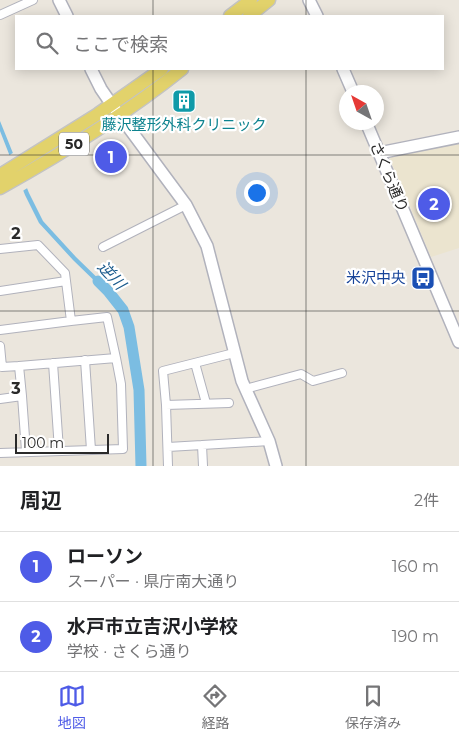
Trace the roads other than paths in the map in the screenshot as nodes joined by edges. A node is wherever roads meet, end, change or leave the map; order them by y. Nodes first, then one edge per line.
1 (33, 0) edge
2 (60, 0) edge
3 (251, 0) edge
4 (269, 0) edge
5 (309, 0) edge
6 (0, 15) edge
7 (67, 15) edge
8 (231, 15) edge
9 (250, 15) edge
10 (316, 15) edge
11 (92, 70) edge
12 (161, 70) edge
13 (180, 70) edge
14 (342, 70) edge
15 (350, 85) edge
16 (115, 110) junction
17 (370, 130) edge
18 (459, 136) edge
19 (380, 153) junction
20 (4, 179) edge
21 (186, 205) junction
22 (103, 247) dead end
23 (0, 249) edge
24 (66, 281) junction
25 (0, 291) edge
26 (71, 321) junction
27 (0, 330) edge
28 (459, 342) edge
29 (0, 346) edge
30 (234, 353) junction
31 (116, 358) junction
32 (85, 360) junction
33 (53, 363) junction
34 (195, 363) junction
35 (19, 366) junction
36 (342, 373) dead end
37 (245, 389) junction
38 (22, 396) junction
39 (0, 399) edge
40 (206, 403) junction
41 (229, 403) dead end
42 (166, 405) junction
43 (269, 441) junction
44 (202, 446) junction
45 (168, 447) junction
46 (59, 450) junction
47 (91, 450) junction
48 (26, 451) junction
49 (0, 453) edge
50 (168, 466) edge
51 (203, 466) edge
52 (276, 466) edge

1 - 6 street
2 - 7 street
3 - 8 main road
4 - 9 main road
5 - 10 street
11 - 16 street
12 - 16 main road, 50
13 - 16 main road, 50
14 - 15 street
16 - 20 main road, 50
16 - 21 street
17 - 19 street, さくら通り
18 - 19 street
19 - 28 street, さくら通り
21 - 22 street
21 - 30 street
23 - 24 street
24 - 25 street
24 - 26 street
26 - 27 street
26 - 31 street
29 - 35 street
30 - 34 street
30 - 37 street
31 - 32 street
31 - 47 street
32 - 33 street
32 - 47 street
33 - 35 street
33 - 46 street
34 - 40 street
34 - 42 street
35 - 38 street
36 - 37 street
37 - 43 street
38 - 39 street
38 - 48 street
40 - 41 street
40 - 42 street
42 - 45 street
43 - 44 street
43 - 52 street
44 - 45 street
44 - 51 street
45 - 50 street
46 - 47 street
46 - 48 street
48 - 49 street

